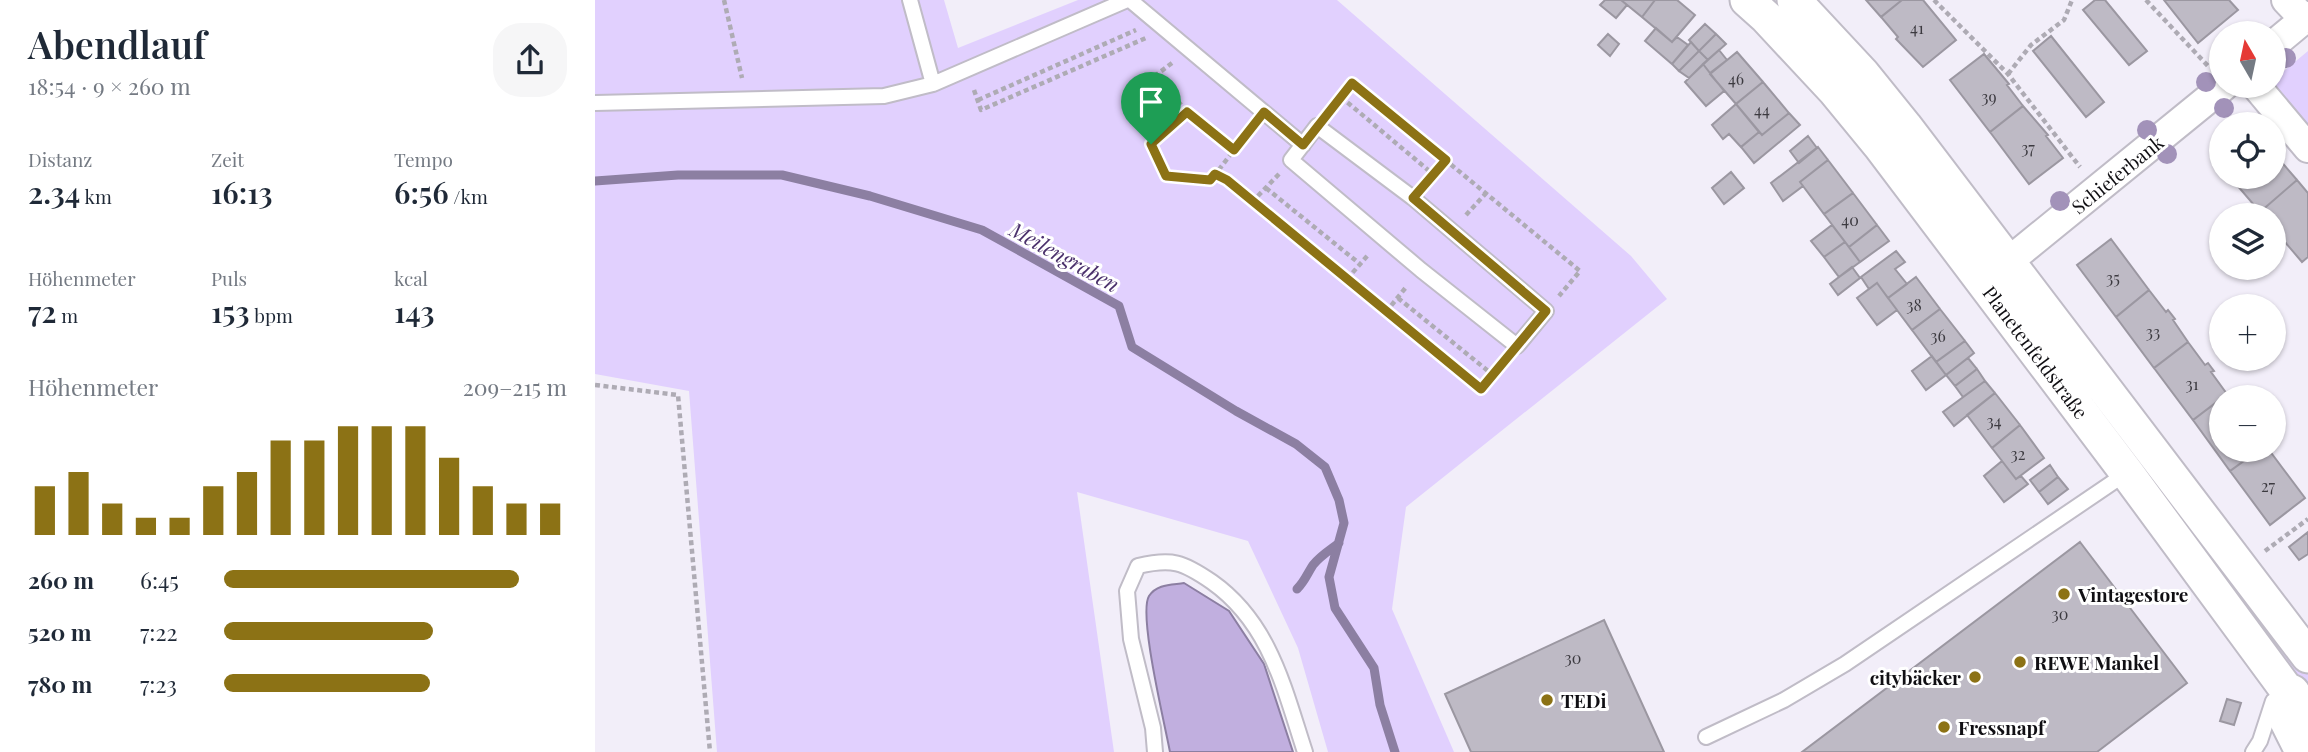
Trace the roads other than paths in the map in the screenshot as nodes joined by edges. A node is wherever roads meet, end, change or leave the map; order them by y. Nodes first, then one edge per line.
1 (910, 0) edge
2 (1128, 0) edge
3 (1747, 0) edge
4 (1794, 0) edge
5 (2299, 12) edge
6 (2286, 28) edge
7 (933, 85) junction
8 (2209, 90) edge
9 (2266, 98) edge
10 (595, 103) edge
11 (1303, 145) junction
12 (2308, 148) edge
13 (2009, 261) junction
14 (2141, 463) junction
15 (2308, 656) edge
16 (2293, 698) edge
17 (1706, 737) dead end
18 (1155, 752) edge
19 (1305, 752) edge
20 (2253, 752) edge
21 (2305, 752) edge

1 - 7 lane
2 - 7 lane
2 - 11 lane
3 - 14 street, Planetenfeldstraße
4 - 13 street, Planetenfeldstraße
5 - 6 street
7 - 10 lane
8 - 13 street, Schieferbank
9 - 12 street
11 - 11 lane
13 - 14 street, Planetenfeldstraße
14 - 15 street, Planetenfeldstraße
14 - 16 street, Planetenfeldstraße
14 - 17 lane
16 - 20 lane
16 - 21 highway
18 - 19 lane

